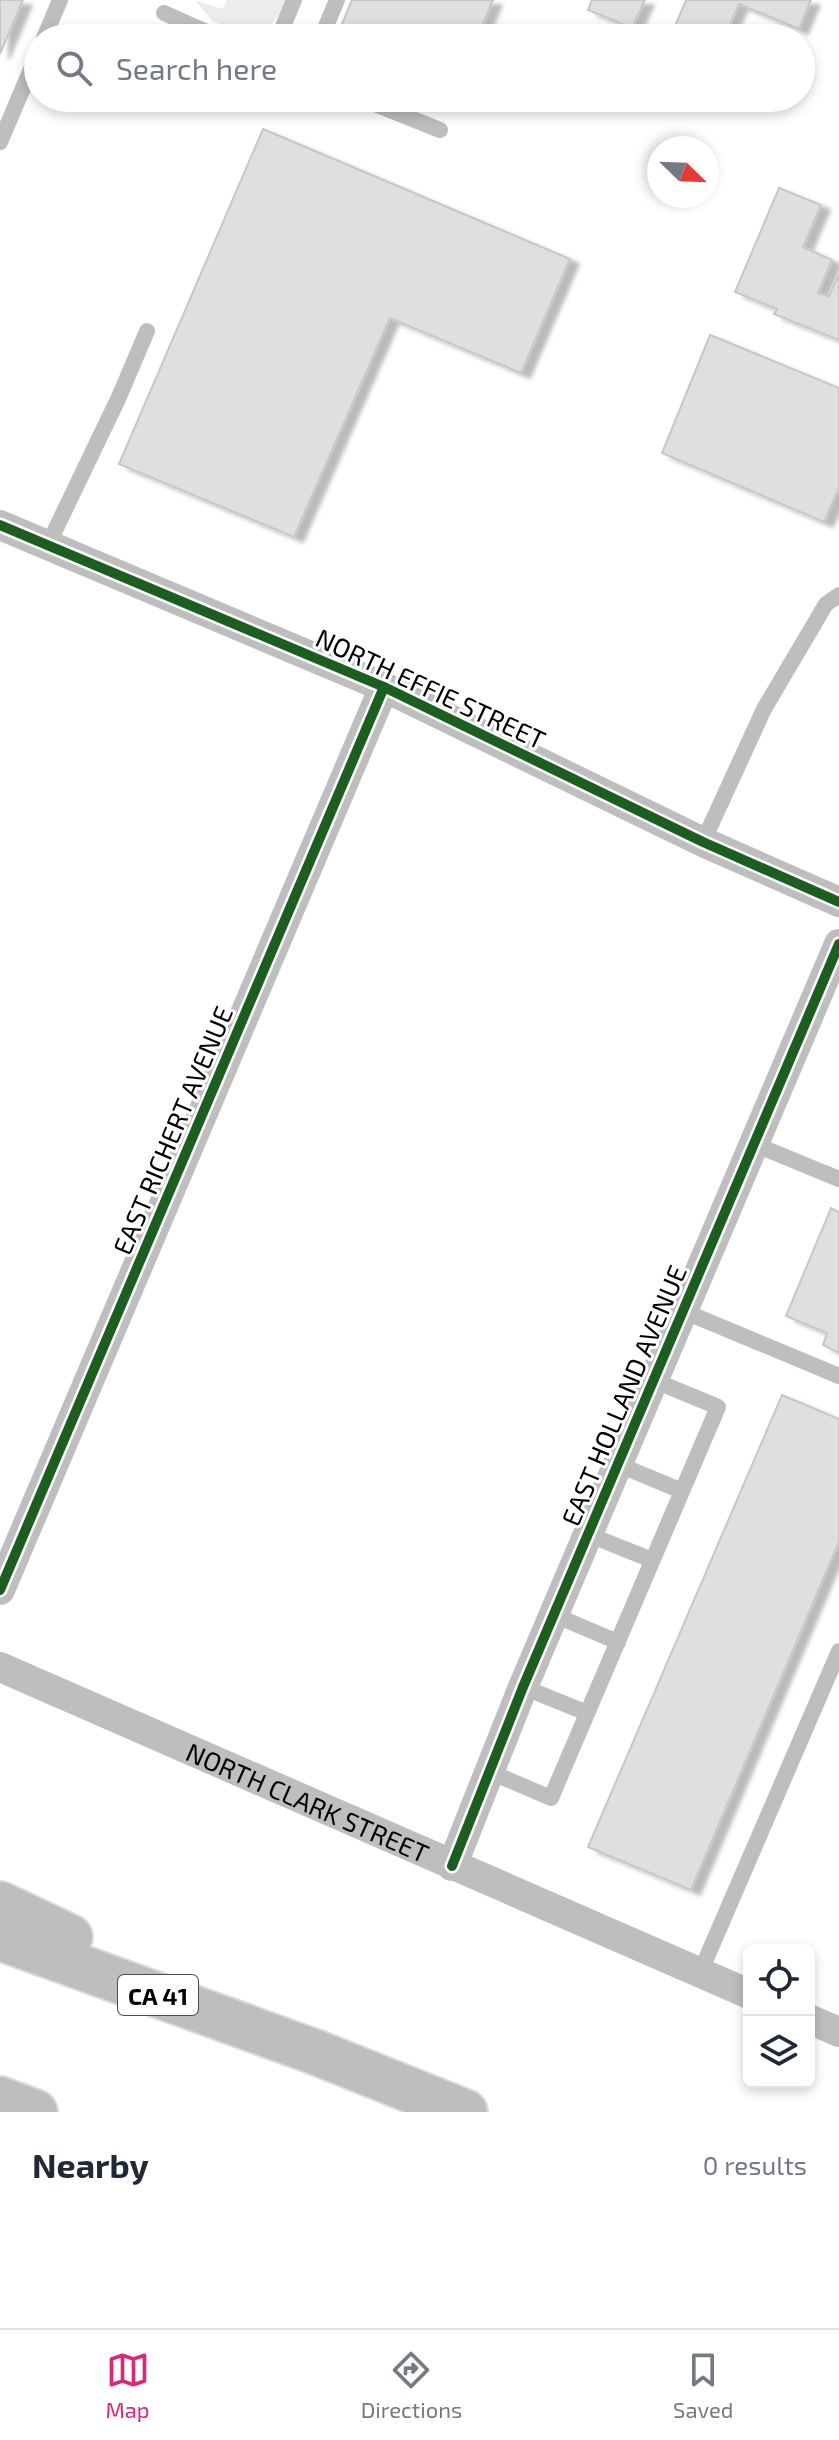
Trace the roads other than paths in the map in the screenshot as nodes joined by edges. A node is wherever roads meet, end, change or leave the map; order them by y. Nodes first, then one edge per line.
1 (60, 0) edge
2 (294, 0) edge
3 (337, 0) edge
4 (164, 13) dead end
5 (50, 24) edge
6 (189, 24) edge
7 (284, 24) edge
8 (327, 24) edge
9 (24, 86) edge
10 (395, 112) edge
11 (440, 130) dead end
12 (0, 142) edge
13 (147, 331) dead end
14 (0, 525) edge
15 (48, 545) junction
16 (839, 595) edge
17 (384, 687) junction
18 (703, 842) junction
19 (839, 902) edge
20 (839, 944) edge
21 (754, 1144) junction
22 (839, 1179) edge
23 (683, 1311) junction
24 (839, 1376) edge
25 (653, 1380) junction
26 (617, 1464) junction
27 (682, 1491) junction
28 (587, 1534) junction
29 (652, 1560) junction
30 (0, 1590) edge
31 (554, 1615) junction
32 (618, 1642) junction
33 (839, 1651) edge
34 (0, 1667) edge
35 (523, 1687) junction
36 (587, 1713) junction
37 (490, 1772) junction
38 (452, 1866) junction
39 (0, 1904) edge
40 (0, 1938) edge
41 (700, 1973) junction
42 (743, 1991) edge
43 (815, 2022) edge
44 (839, 2032) edge
45 (315, 2052) junction
46 (0, 2099) edge
47 (35, 2112) edge
48 (465, 2112) edge

1 - 5 lane
2 - 7 lane
3 - 8 lane
4 - 6 lane
9 - 12 lane
10 - 11 lane
13 - 15 lane
14 - 15 street, NORTH EFFIE STREET
15 - 17 street, NORTH EFFIE STREET
16 - 18 lane
17 - 18 street, NORTH EFFIE STREET
17 - 30 street, EAST RICHERT AVENUE
18 - 19 street, NORTH EFFIE STREET
20 - 21 street, EAST HOLLAND AVENUE
21 - 22 lane
21 - 23 street, EAST HOLLAND AVENUE
23 - 24 lane
23 - 25 street, EAST HOLLAND AVENUE
25 - 26 street, EAST HOLLAND AVENUE
25 - 27 lane
26 - 27 lane
26 - 28 street, EAST HOLLAND AVENUE
27 - 29 lane
28 - 29 lane
28 - 31 street, EAST HOLLAND AVENUE
29 - 32 lane
31 - 32 lane
31 - 35 street, EAST HOLLAND AVENUE
32 - 36 lane
33 - 41 lane
34 - 38 street, NORTH CLARK STREET
35 - 36 lane
35 - 37 street, EAST HOLLAND AVENUE
36 - 37 lane
37 - 38 street, EAST HOLLAND AVENUE
38 - 41 street, NORTH CLARK STREET
39 - 45 highway
40 - 45 highway, CA 41
41 - 42 street, NORTH CLARK STREET
43 - 44 street
45 - 48 highway, CA 41
46 - 47 highway

